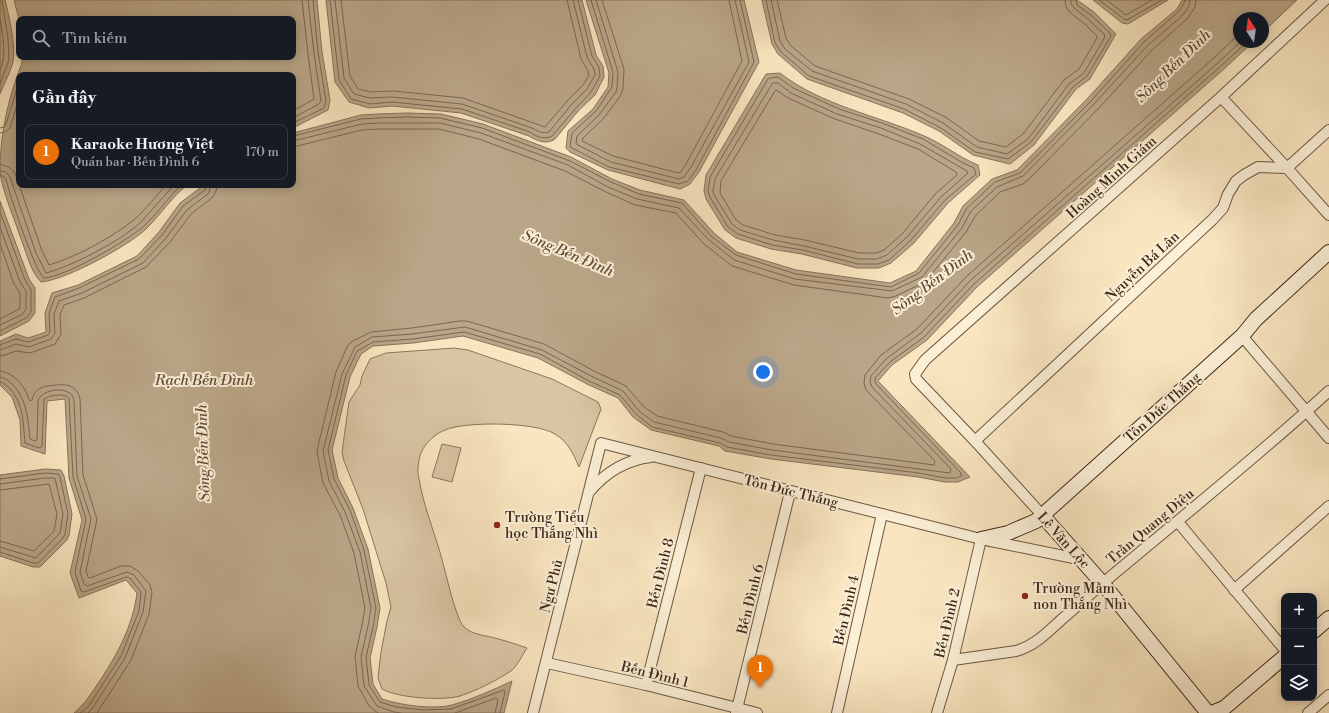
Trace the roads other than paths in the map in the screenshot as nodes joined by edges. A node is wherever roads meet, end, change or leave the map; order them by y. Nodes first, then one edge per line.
1 (1325, 0) edge
2 (1221, 97) junction
3 (1329, 130) edge
4 (1287, 168) junction
5 (1329, 215) edge
6 (1329, 252) edge
7 (1242, 336) junction
8 (915, 374) joint
9 (1329, 391) edge
10 (1306, 411) junction
11 (1329, 438) edge
12 (975, 441) junction
13 (601, 443) joint
14 (657, 457) junction
15 (701, 468) junction
16 (790, 492) junction
17 (589, 494) junction
18 (1329, 506) edge
19 (882, 514) junction
20 (1042, 516) junction
21 (1178, 522) junction
22 (981, 539) junction
23 (1083, 560) junction
24 (1102, 584) junction
25 (1234, 590) junction
26 (1329, 618) edge
27 (1316, 629) edge
28 (1281, 645) edge
29 (953, 660) junction
30 (1281, 660) edge
31 (547, 663) junction
32 (646, 685) junction
33 (1329, 696) edge
34 (737, 711) edge
35 (533, 713) edge
36 (757, 713) edge
37 (837, 713) edge
38 (937, 713) edge
39 (1208, 713) edge
40 (1212, 713) edge
41 (1308, 713) edge

1 - 2 street, Hoàng Minh Giám
2 - 4 street
2 - 8 street, Hoàng Minh Giám
3 - 4 street
4 - 5 street
4 - 12 street, Nguyễn Bá Lân
6 - 7 street, Tôn Đức Thắng
7 - 10 street
7 - 20 street, Tôn Đức Thắng
8 - 12 street, Lê Văn Lộc
9 - 10 street, Trần Quang Diệu
10 - 11 street
10 - 21 street, Trần Quang Diệu
12 - 20 street, Lê Văn Lộc
13 - 14 street, Tôn Đức Thắng
13 - 17 street, Ngư Phủ
14 - 15 street, Tôn Đức Thắng
14 - 17 street
15 - 16 street, Tôn Đức Thắng
15 - 32 street, Bến Đình 8
16 - 19 street, Tôn Đức Thắng
16 - 34 street, Bến Đình 6
17 - 31 street, Ngư Phủ
18 - 25 street
19 - 22 street, Tôn Đức Thắng
19 - 37 street, Bến Đình 4
20 - 22 street, Tôn Đức Thắng
20 - 23 street, Lê Văn Lộc
21 - 24 street, Trần Quang Diệu
21 - 25 street
22 - 23 street, Tôn Đức Thắng
22 - 29 street, Bến Đình 2
23 - 24 street, Lê Văn Lộc
24 - 29 street, Trần Quang Diệu
24 - 39 street, Lê Văn Lộc
25 - 28 street
26 - 27 street
29 - 38 street, Bến Đình 2
30 - 40 street
31 - 32 street, Bến Đình 1
31 - 35 street, Ngư Phủ
32 - 34 street, Bến Đình 1
33 - 41 street
34 - 36 street, Bến Đình 1

